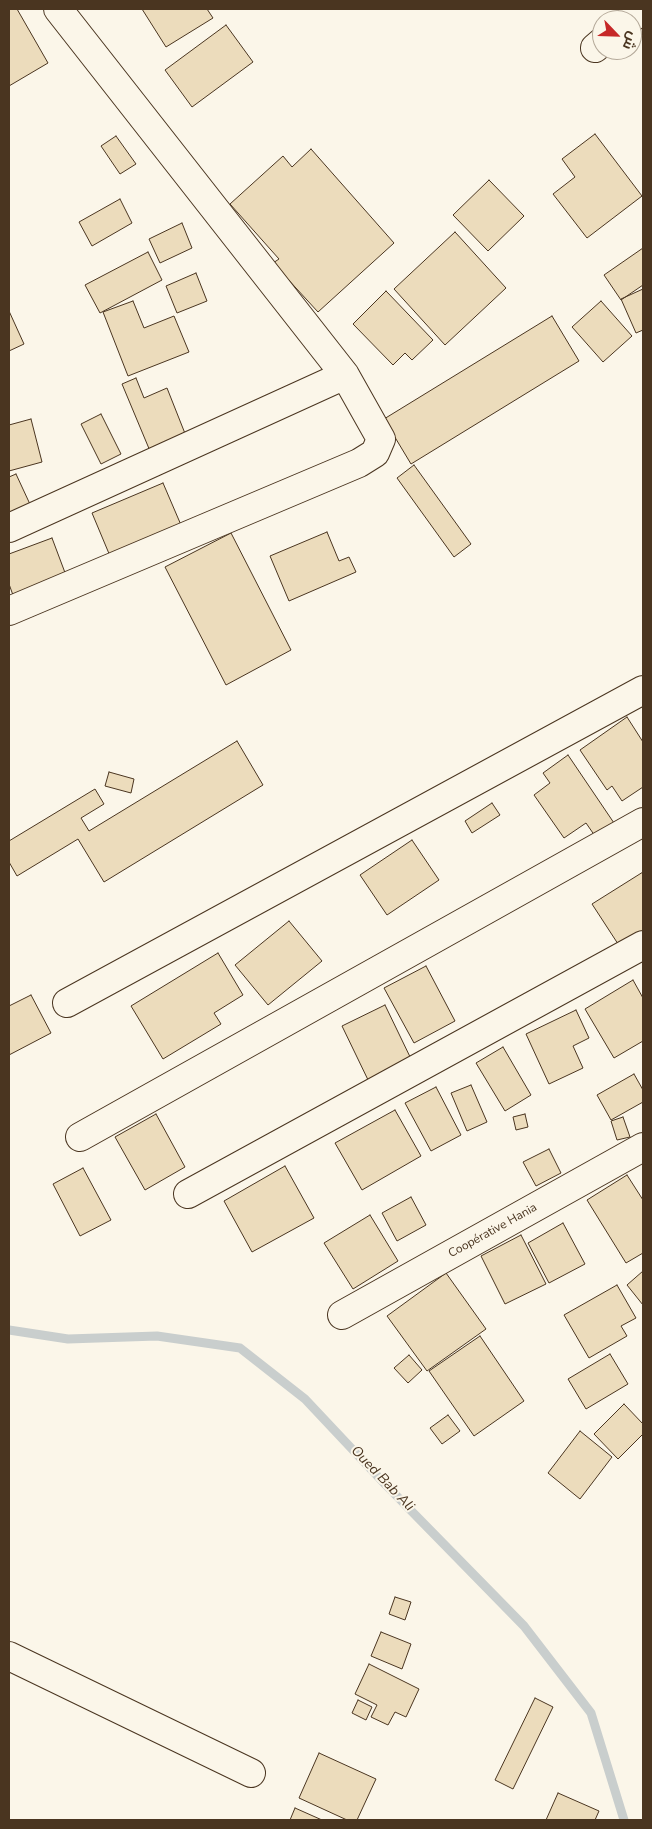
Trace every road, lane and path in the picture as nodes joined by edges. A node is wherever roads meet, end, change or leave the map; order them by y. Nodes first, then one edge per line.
1 (58, 9) edge
2 (345, 376) junction
3 (9, 528) edge
4 (9, 611) edge
5 (643, 690) edge
6 (643, 822) edge
7 (643, 945) edge
8 (67, 1003) dead end
9 (80, 1137) dead end
10 (643, 1147) edge
11 (188, 1194) dead end
12 (342, 1315) dead end
13 (9, 1656) edge
14 (251, 1773) dead end

1 - 2 street
2 - 3 street
2 - 4 street
5 - 8 street
6 - 9 street
7 - 11 street
10 - 12 street, Coopérative Hania
13 - 14 street

